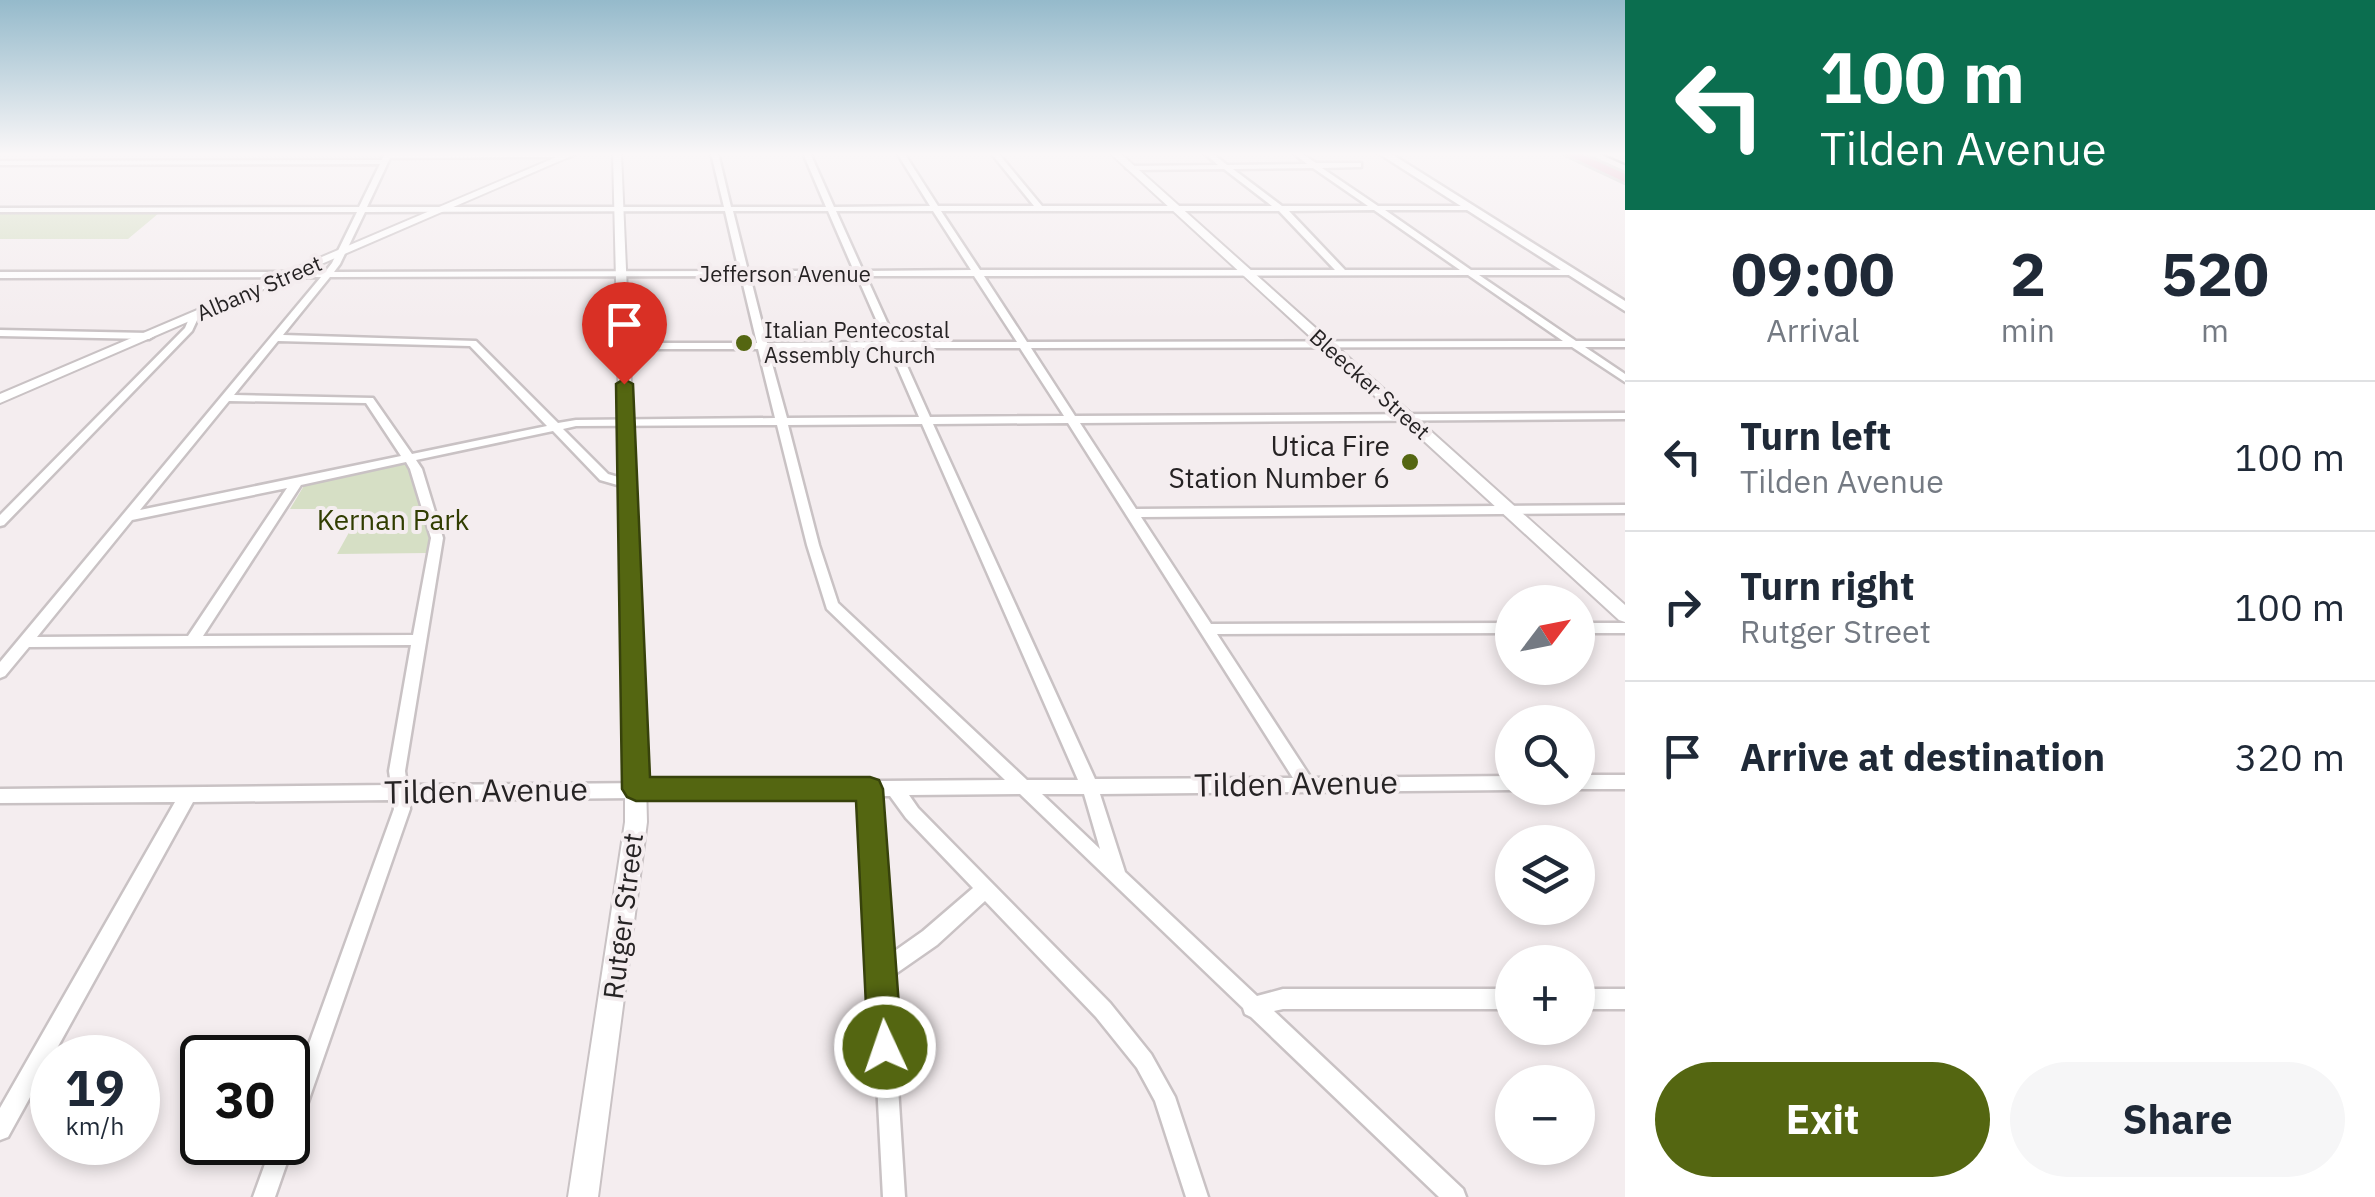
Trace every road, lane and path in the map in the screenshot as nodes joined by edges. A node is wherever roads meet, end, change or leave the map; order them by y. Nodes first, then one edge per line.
1 (936, 209) junction
2 (1040, 209) joint
3 (1236, 209) edge
4 (1282, 209) edge
5 (1377, 209) edge
6 (1470, 209) edge
7 (0, 210) edge
8 (364, 210) junction
9 (442, 210) junction
10 (618, 210) junction
11 (728, 210) junction
12 (832, 210) junction
13 (1176, 210) junction
14 (344, 251) junction
15 (1468, 272) junction
16 (1570, 272) junction
17 (1247, 273) junction
18 (1343, 273) junction
19 (620, 274) junction
20 (743, 274) junction
21 (860, 274) junction
22 (978, 274) junction
23 (0, 275) edge
24 (14, 275) junction
25 (289, 275) junction
26 (327, 275) junction
27 (0, 286) edge
28 (1625, 306) edge
29 (194, 316) junction
30 (0, 332) edge
31 (148, 336) junction
32 (276, 338) junction
33 (1574, 344) junction
34 (1625, 344) edge
35 (1327, 345) junction
36 (624, 346) junction
37 (762, 346) junction
38 (893, 346) junction
39 (1024, 346) junction
40 (1625, 379) edge
41 (226, 398) junction
42 (0, 399) edge
43 (1625, 416) edge
44 (1407, 418) junction
45 (926, 420) junction
46 (1072, 420) junction
47 (780, 421) junction
48 (626, 422) junction
49 (555, 426) junction
50 (410, 457) junction
51 (297, 481) junction
52 (628, 484) junction
53 (1508, 509) junction
54 (1625, 509) edge
55 (1132, 513) junction
56 (128, 517) junction
57 (0, 522) edge
58 (1625, 616) edge
59 (1495, 628) edge
60 (1595, 628) edge
61 (1625, 628) edge
62 (1208, 629) junction
63 (421, 640) junction
64 (25, 642) junction
65 (192, 642) junction
66 (0, 672) edge
67 (1495, 782) edge
68 (1595, 782) edge
69 (1625, 782) edge
70 (1306, 784) junction
71 (1026, 787) junction
72 (1090, 787) junction
73 (636, 789) junction
74 (870, 789) junction
75 (895, 789) junction
76 (401, 792) junction
77 (188, 794) junction
78 (0, 796) edge
79 (1118, 880) junction
80 (984, 889) junction
81 (880, 972) junction
82 (1495, 999) edge
83 (1595, 999) edge
84 (1625, 999) edge
85 (1252, 1007) junction
86 (310, 1070) edge
87 (0, 1129) edge
88 (276, 1165) edge
89 (264, 1197) edge
90 (583, 1197) edge
91 (894, 1197) edge
92 (1197, 1197) edge
93 (1454, 1197) edge

1 - 2 street
1 - 12 street
1 - 22 street
2 - 13 street
3 - 13 street
4 - 18 street
5 - 15 street
6 - 16 main road
7 - 8 street
8 - 9 street
8 - 14 street
9 - 10 street
9 - 14 street, Albany Street
10 - 11 street
10 - 19 street, Rutger Street
11 - 12 street
11 - 20 street
12 - 21 street
13 - 17 street, Bleecker Street
14 - 25 street, Albany Street
14 - 26 street
15 - 16 street, Jefferson Avenue
15 - 18 street, Jefferson Avenue
15 - 33 street
16 - 28 main road
17 - 18 street, Jefferson Avenue
17 - 22 street, Jefferson Avenue
17 - 35 street, Bleecker Street
19 - 20 street, Jefferson Avenue
19 - 26 street, Jefferson Avenue
19 - 36 street, Rutger Street
20 - 21 street, Jefferson Avenue
20 - 37 street
21 - 22 street, Jefferson Avenue
21 - 38 street
22 - 39 street
23 - 24 street, Jefferson Avenue
24 - 25 street, Jefferson Avenue
24 - 27 street
25 - 26 street, Jefferson Avenue
25 - 29 street, Albany Street
26 - 32 street
29 - 31 street, Albany Street
29 - 57 street
30 - 31 street
31 - 42 street, Albany Street
32 - 41 street
32 - 49 street
33 - 34 street
33 - 35 street
33 - 40 street
35 - 39 street
35 - 44 street, Bleecker Street
36 - 37 street
36 - 48 street, Rutger Street
37 - 38 street
37 - 47 street
38 - 39 street
38 - 45 street
39 - 46 street
41 - 50 street
41 - 56 street
43 - 44 street
44 - 46 street
44 - 53 street, Bleecker Street
45 - 46 street
45 - 47 street
45 - 72 street
46 - 55 street
47 - 48 street
47 - 71 street
48 - 49 street
48 - 52 street, Rutger Street
49 - 50 street
49 - 52 street
50 - 51 street
50 - 63 street
51 - 56 street
51 - 65 street
52 - 73 street, Rutger Street
53 - 54 street
53 - 55 street
53 - 58 street, Bleecker Street
55 - 62 street
56 - 64 street
59 - 62 street
60 - 61 street
62 - 70 street
63 - 65 street
63 - 76 street
64 - 65 street
64 - 66 street
67 - 70 street, Tilden Avenue
68 - 69 street
70 - 72 street, Tilden Avenue
71 - 72 street, Tilden Avenue
71 - 75 street, Tilden Avenue
71 - 79 street
72 - 79 street
73 - 74 street, Tilden Avenue
73 - 76 street, Tilden Avenue
73 - 90 street, Rutger Street
74 - 75 street, Tilden Avenue
74 - 81 street
75 - 80 street
76 - 77 street, Tilden Avenue
76 - 86 street
77 - 78 street, Tilden Avenue
77 - 87 street
79 - 85 street
80 - 81 street
80 - 92 street
81 - 91 street
82 - 85 street
83 - 84 street
85 - 93 street
88 - 89 street

